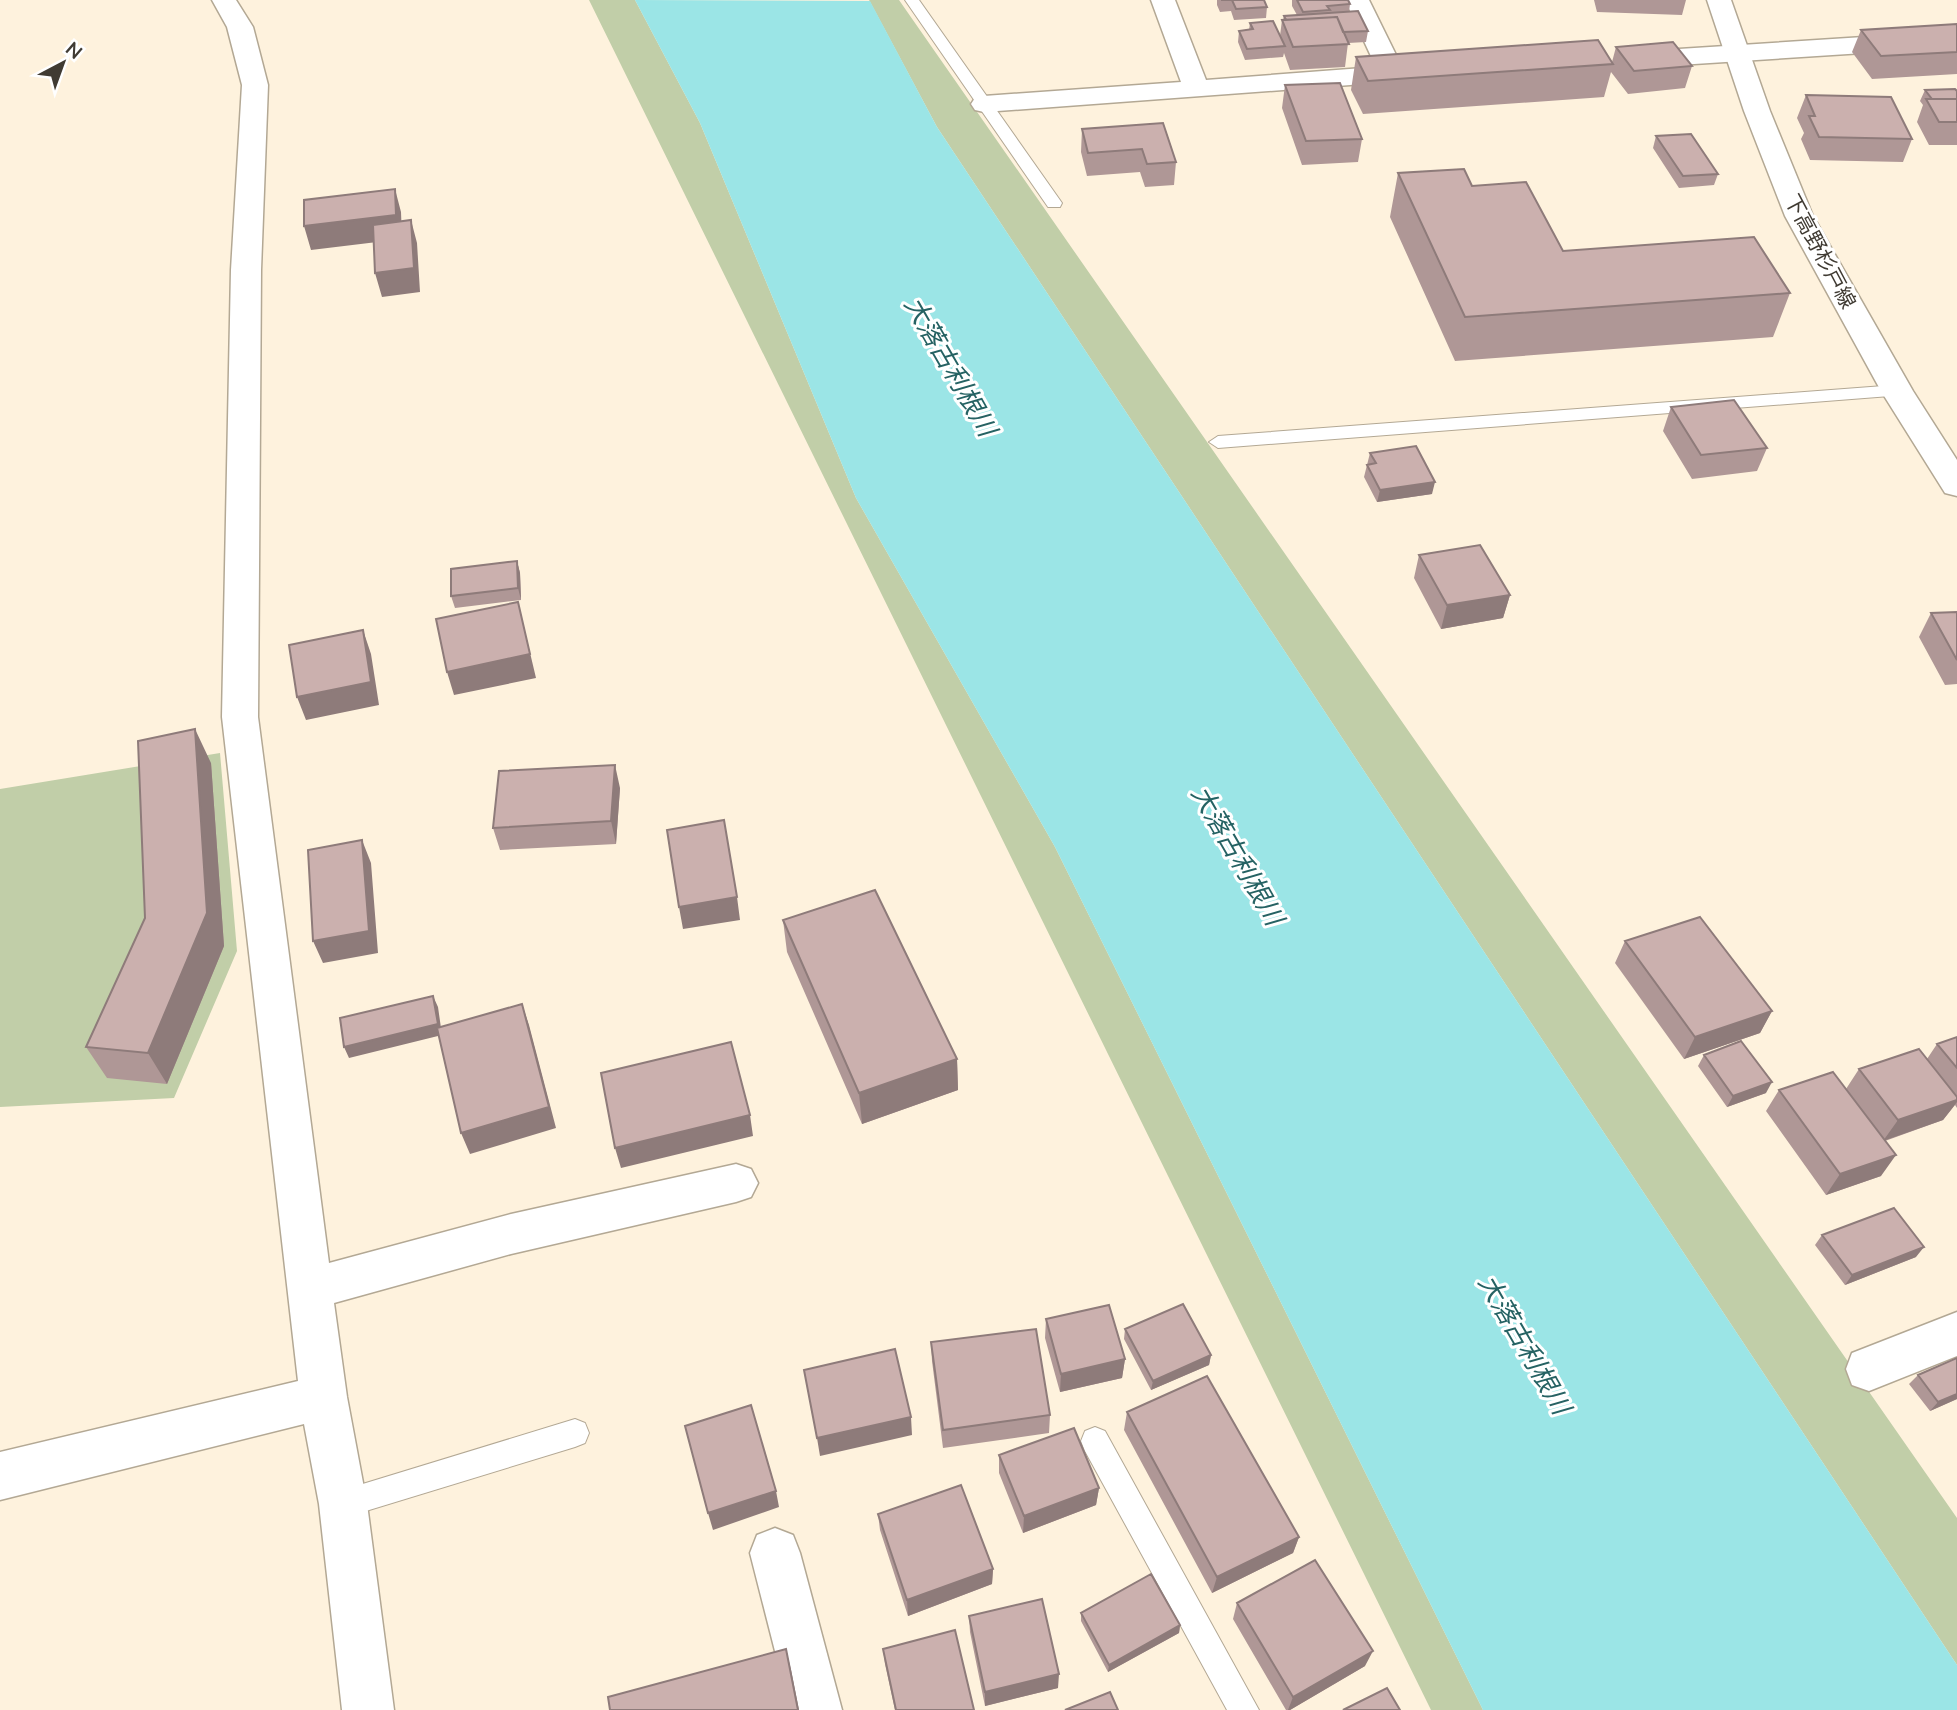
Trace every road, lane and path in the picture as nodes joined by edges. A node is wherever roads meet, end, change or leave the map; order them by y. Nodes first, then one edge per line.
1 (224, 0) edge
2 (912, 0) edge
3 (1163, 0) edge
4 (1357, 0) edge
5 (1719, 0) edge
6 (1957, 39) edge
7 (1739, 52) junction
8 (1614, 61) edge
9 (1434, 71) edge
10 (1392, 74) junction
11 (1196, 87) junction
12 (984, 104) junction
13 (1054, 203) dead end
14 (1897, 390) junction
15 (1218, 442) dead end
16 (1957, 485) edge
17 (736, 1183) dead end
18 (312, 1288) junction
19 (1957, 1334) edge
20 (1869, 1369) dead end
21 (323, 1397) junction
22 (575, 1433) dead end
23 (1095, 1441) dead end
24 (0, 1476) edge
25 (342, 1504) junction
26 (775, 1553) dead end
27 (368, 1710) edge
28 (816, 1710) edge
29 (1244, 1710) edge

1 - 18 street
2 - 12 lane
3 - 11 street
4 - 10 street
5 - 7 street, 下高野杉戸線
6 - 7 street
7 - 8 street
7 - 14 street, 下高野杉戸線
9 - 10 street
10 - 11 street
11 - 12 street
12 - 13 lane
14 - 15 lane
14 - 16 street, 下高野杉戸線
17 - 18 street
18 - 21 street
19 - 20 street
21 - 24 street
21 - 25 street
22 - 25 lane
23 - 29 lane
25 - 27 street
26 - 28 street

